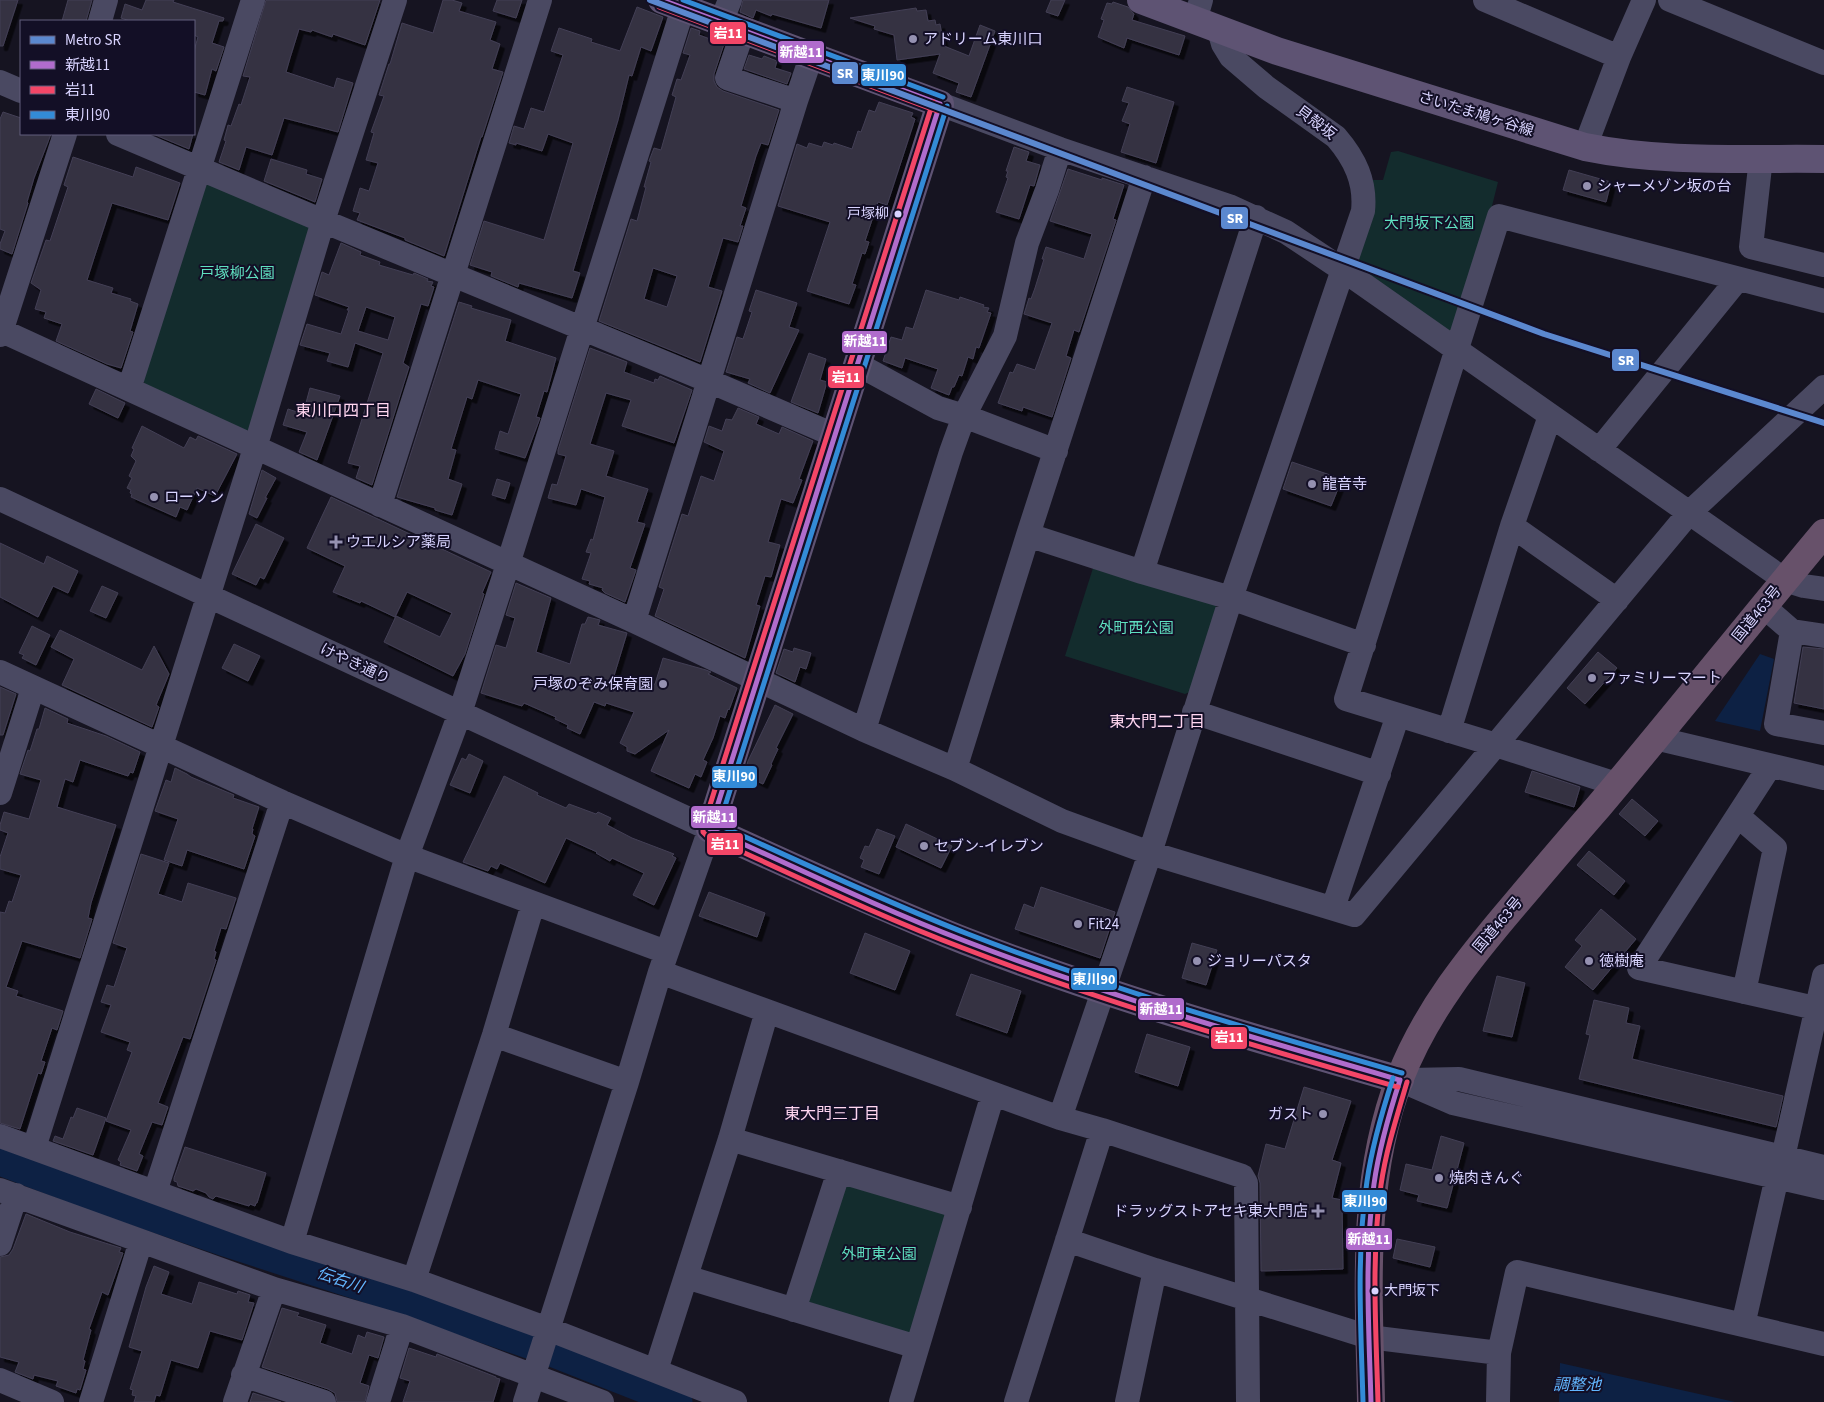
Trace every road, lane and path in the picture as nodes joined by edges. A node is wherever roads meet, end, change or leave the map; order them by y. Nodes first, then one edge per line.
1 (106, 0) edge
2 (253, 0) edge
3 (395, 0) edge
4 (540, 0) edge
5 (1141, 0) edge
6 (1485, 0) edge
7 (1644, 0) edge
8 (1670, 0) edge
9 (672, 4) edge
10 (1205, 17) edge
11 (731, 18) edge
12 (100, 20) edge
13 (812, 57) junction
14 (1620, 57) junction
15 (1824, 63) edge
16 (0, 82) edge
17 (20, 92) edge
18 (796, 101) junction
19 (940, 104) junction
20 (65, 135) edge
21 (120, 135) edge
22 (1585, 147) junction
23 (1060, 149) junction
24 (1761, 158) junction
25 (1824, 160) edge
26 (200, 169) junction
27 (1144, 177) junction
28 (1256, 217) junction
29 (323, 221) junction
30 (1824, 265) edge
31 (1343, 270) junction
32 (453, 275) junction
33 (1738, 279) junction
34 (1824, 301) edge
35 (583, 330) junction
36 (0, 332) edge
37 (1456, 349) junction
38 (857, 364) junction
39 (709, 382) junction
40 (1824, 387) edge
41 (129, 389) junction
42 (964, 416) junction
43 (1550, 416) junction
44 (834, 436) junction
45 (255, 448) junction
46 (1599, 450) junction
47 (1056, 451) junction
48 (0, 499) edge
49 (380, 506) junction
50 (1689, 513) junction
51 (1512, 526) junction
52 (1824, 533) edge
53 (1028, 535) junction
54 (508, 564) junction
55 (1142, 572) junction
56 (1785, 580) junction
57 (1824, 589) edge
58 (208, 596) junction
59 (1231, 598) junction
60 (1617, 600) junction
61 (1763, 606) junction
62 (634, 621) junction
63 (1792, 631) junction
64 (1824, 636) edge
65 (1364, 645) junction
66 (0, 672) edge
67 (757, 680) junction
68 (33, 688) junction
69 (1194, 712) junction
70 (460, 713) junction
71 (1398, 715) junction
72 (864, 730) junction
73 (1449, 731) junction
74 (1824, 733) edge
75 (1655, 738) junction
76 (160, 745) junction
77 (1496, 745) junction
78 (1770, 766) junction
79 (955, 769) junction
80 (1379, 774) junction
81 (1824, 778) edge
82 (1616, 784) junction
83 (0, 793) edge
84 (282, 802) junction
85 (1738, 816) junction
86 (710, 828) junction
87 (1150, 853) junction
88 (407, 856) junction
89 (533, 904) junction
90 (1333, 908) junction
91 (663, 962) junction
92 (1824, 976) edge
93 (1104, 990) junction
94 (1744, 992) junction
95 (1821, 1009) edge
96 (767, 1011) junction
97 (494, 1035) junction
98 (1400, 1080) junction
99 (627, 1082) junction
100 (993, 1094) junction
101 (1060, 1118) junction
102 (1102, 1130) junction
103 (0, 1136) edge
104 (730, 1139) junction
105 (34, 1148) junction
106 (1780, 1167) junction
107 (1824, 1167) edge
108 (839, 1171) junction
109 (1824, 1188) edge
110 (155, 1192) junction
111 (8, 1193) edge
112 (960, 1206) junction
113 (1067, 1240) junction
114 (142, 1241) junction
115 (292, 1242) junction
116 (0, 1244) edge
117 (1155, 1270) junction
118 (686, 1276) junction
119 (414, 1280) junction
120 (274, 1288) junction
121 (1247, 1298) junction
122 (794, 1310) junction
123 (1743, 1325) junction
124 (402, 1326) junction
125 (547, 1333) junction
126 (1370, 1337) junction
127 (1824, 1344) edge
128 (917, 1347) junction
129 (1498, 1353) junction
130 (535, 1369) junction
131 (656, 1370) junction
132 (243, 1375) junction
133 (0, 1380) edge
134 (52, 1402) edge
135 (91, 1402) edge
136 (234, 1402) edge
137 (324, 1402) edge
138 (378, 1402) edge
139 (525, 1402) edge
140 (602, 1402) edge
141 (735, 1402) edge
142 (901, 1402) edge
143 (1016, 1402) edge
144 (1127, 1402) edge
145 (1248, 1402) edge
146 (1371, 1402) edge
147 (1498, 1402) edge

1 - 12 street
2 - 26 street
3 - 29 street
4 - 32 street
5 - 10 main road, さいたま鳩ヶ谷線
6 - 14 street
7 - 14 street
8 - 15 street
9 - 11 main road
9 - 35 street
10 - 22 main road, さいたま鳩ヶ谷線
10 - 31 street, 貝殻坂
11 - 13 main road
11 - 18 street
13 - 18 street
13 - 19 main road
14 - 22 street
16 - 17 street
18 - 39 street
19 - 23 street
19 - 38 main road
20 - 36 street
21 - 26 street
22 - 24 main road, さいたま鳩ヶ谷線
23 - 27 street
23 - 42 street
24 - 25 main road, さいたま鳩ヶ谷線
24 - 30 street
26 - 29 street
26 - 41 street
27 - 28 street
27 - 47 street
28 - 31 street
28 - 55 street
29 - 32 street
29 - 45 street
31 - 37 street
31 - 59 street, 貝殻坂
32 - 35 street
32 - 49 street
33 - 34 street
33 - 37 street
33 - 46 street
35 - 39 street
35 - 54 street
36 - 41 street
37 - 43 street
37 - 65 street
38 - 42 street
38 - 44 main road
39 - 44 street
39 - 62 street
40 - 50 street
41 - 45 street
42 - 47 street
42 - 72 street
43 - 46 street
43 - 51 street
44 - 67 main road
45 - 49 street
45 - 58 street
46 - 50 street
47 - 53 street
48 - 58 street, けやき通り
49 - 54 street
50 - 56 street
50 - 60 street
51 - 60 street
51 - 73 street
52 - 56 highway, 国道463号
53 - 55 street
53 - 79 street
54 - 62 street
54 - 70 street
55 - 59 street
56 - 57 street
56 - 61 highway, 国道463号
58 - 70 street, けやき通り
58 - 76 street
59 - 65 street
59 - 69 street, 貝殻坂
60 - 77 street
61 - 63 street
61 - 75 highway, 国道463号
62 - 67 street
63 - 64 street
63 - 74 street
65 - 71 street
66 - 68 street
67 - 72 street
67 - 86 main road
68 - 76 street
68 - 83 street
69 - 80 street
69 - 87 street, 貝殻坂
70 - 86 street, けやき通り
70 - 88 street
71 - 73 street
71 - 80 street
72 - 79 street
73 - 77 street
75 - 78 street
75 - 82 highway, 国道463号
76 - 84 street
76 - 105 street
77 - 82 street
77 - 90 street
78 - 81 street
78 - 85 street
79 - 87 street
80 - 90 street
82 - 98 highway, 国道463号
84 - 88 street
84 - 110 street
85 - 94 street
85 - 94 street
86 - 91 street
86 - 93 main road
87 - 90 street
87 - 93 street, 貝殻坂
88 - 89 street
88 - 115 street
89 - 91 street
89 - 97 street
91 - 96 street
91 - 99 street
92 - 95 street
93 - 98 main road
93 - 101 street, 貝殻坂
94 - 95 street
95 - 106 street
96 - 100 street
96 - 104 street
97 - 99 street
97 - 119 street
98 - 106 street
98 - 126 highway, 国道463号
99 - 125 street
100 - 101 street
100 - 112 street
101 - 102 street
102 - 113 street
102 - 121 street
103 - 105 street
104 - 108 street
104 - 118 street
105 - 110 street
106 - 107 street
106 - 109 street
106 - 123 street
108 - 112 street
108 - 122 street
110 - 115 street
111 - 114 street
111 - 116 street
112 - 128 street
113 - 117 street
113 - 143 street
114 - 120 street
114 - 135 street
115 - 119 street
117 - 121 street
117 - 144 street
118 - 122 street
118 - 131 street
119 - 125 street
120 - 124 street
120 - 132 street
121 - 126 street
121 - 145 street
122 - 128 street
123 - 127 street
123 - 129 street
124 - 130 street
124 - 138 street
125 - 130 street
125 - 131 street
126 - 129 street
126 - 146 highway, 国道463号
128 - 142 street
129 - 147 street
130 - 139 street
130 - 140 street
131 - 141 street
132 - 136 street
132 - 137 street
133 - 134 street

